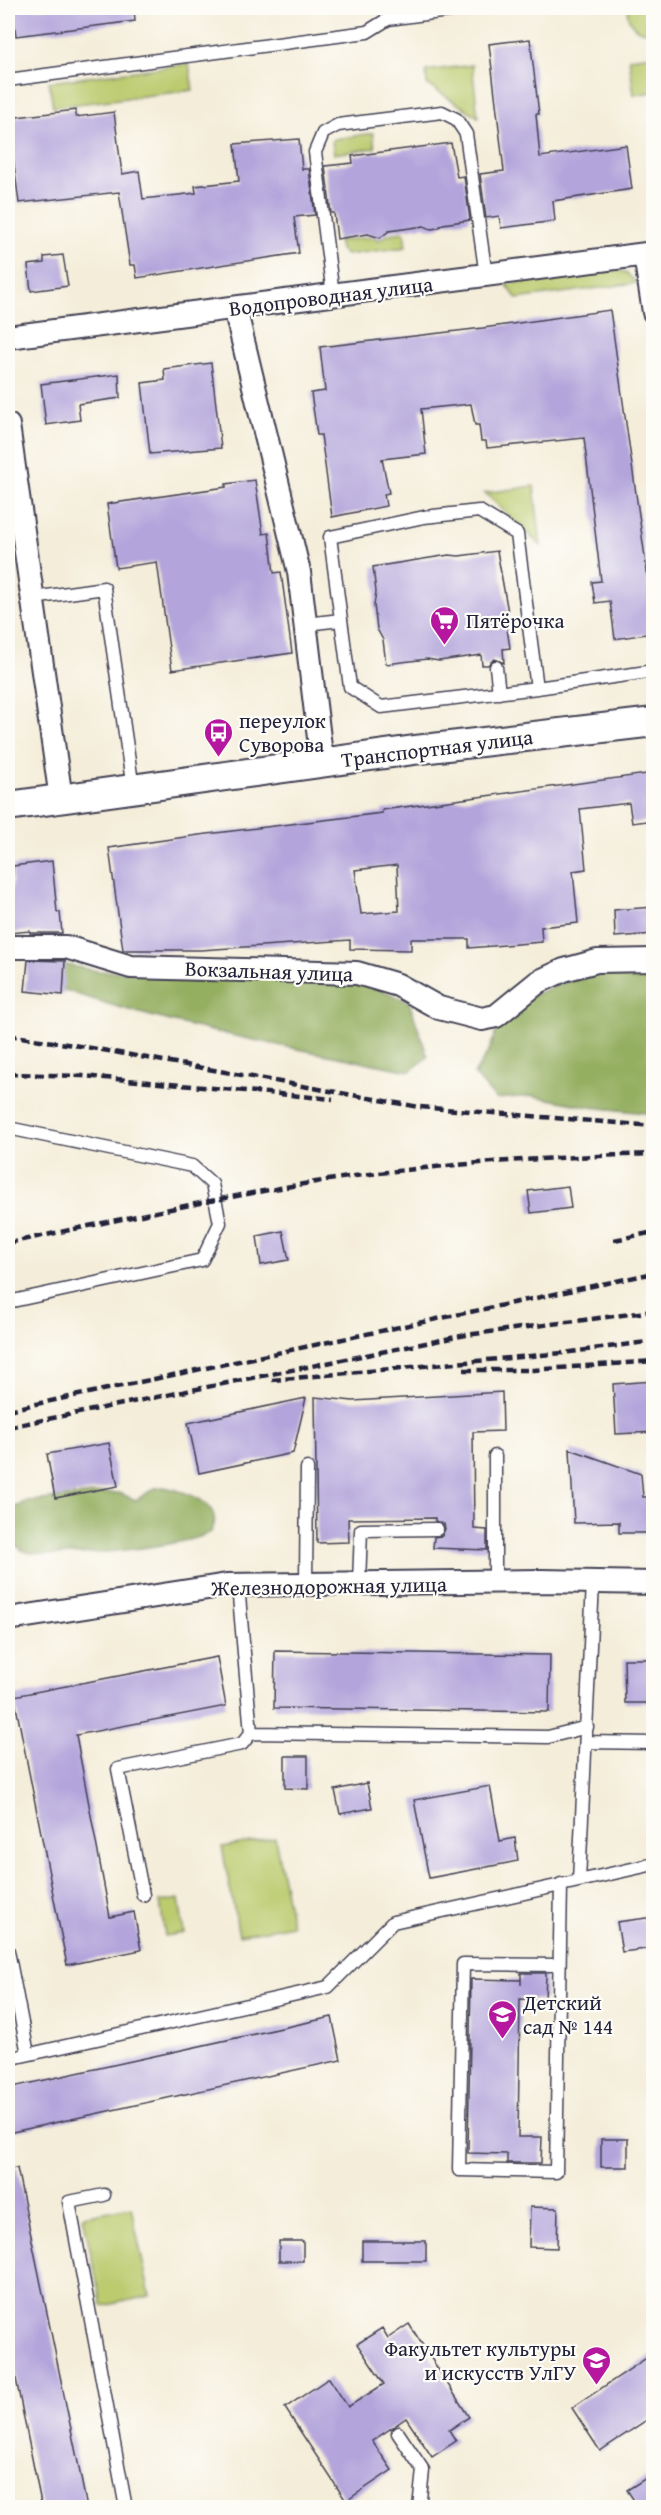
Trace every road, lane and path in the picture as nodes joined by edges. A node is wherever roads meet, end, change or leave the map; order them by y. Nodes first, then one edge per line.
1 (470, 8) edge
2 (387, 13) edge
3 (8, 80) edge
4 (649, 254) edge
5 (486, 276) junction
6 (333, 295) junction
7 (235, 308) junction
8 (654, 312) edge
9 (8, 337) edge
10 (8, 425) edge
11 (33, 598) junction
12 (341, 620) junction
13 (306, 624) junction
14 (496, 668) dead end
15 (654, 671) edge
16 (537, 688) junction
17 (499, 693) junction
18 (654, 722) edge
19 (322, 763) junction
20 (133, 789) junction
21 (61, 799) junction
22 (8, 806) edge
23 (8, 946) edge
24 (654, 960) edge
25 (8, 1128) edge
26 (8, 1302) edge
27 (495, 1456) dead end
28 (307, 1468) dead end
29 (437, 1529) dead end
30 (495, 1582) junction
31 (593, 1582) junction
32 (359, 1583) junction
33 (654, 1583) edge
34 (306, 1584) junction
35 (238, 1585) junction
36 (8, 1619) edge
37 (587, 1727) junction
38 (251, 1733) junction
39 (586, 1742) junction
40 (654, 1743) edge
41 (654, 1864) edge
42 (579, 1881) junction
43 (561, 1884) junction
44 (143, 1895) dead end
45 (8, 1952) edge
46 (559, 1965) junction
47 (28, 2055) junction
48 (8, 2059) edge
49 (104, 2195) dead end
50 (398, 2433) dead end
51 (126, 2508) edge
52 (419, 2508) edge

1 - 2 lane
2 - 3 lane
4 - 5 street, Водопроводная улица
4 - 8 street
5 - 6 street, Водопроводная улица
5 - 6 lane
6 - 7 street, Водопроводная улица
7 - 9 street, Водопроводная улица
7 - 13 street
10 - 11 street
11 - 20 lane
11 - 21 street
12 - 13 lane
12 - 16 lane
12 - 17 lane
13 - 19 street
14 - 17 lane
15 - 16 lane
16 - 17 lane
18 - 19 street, Транспортная улица
19 - 20 street, Транспортная улица
20 - 21 street, Транспортная улица
21 - 22 street, Транспортная улица
23 - 24 street, Вокзальная улица
25 - 26 lane
27 - 30 lane
28 - 34 lane
29 - 32 lane
30 - 31 street, Железнодорожная улица
30 - 32 street, Железнодорожная улица
31 - 33 street, Железнодорожная улица
31 - 37 lane
32 - 34 street, Железнодорожная улица
34 - 35 street, Железнодорожная улица
35 - 36 street, Железнодорожная улица
35 - 38 lane
37 - 38 lane
37 - 39 lane
38 - 44 lane
39 - 40 lane
39 - 42 lane
41 - 42 lane
42 - 43 lane
43 - 46 lane
43 - 47 lane
45 - 47 lane
46 - 46 lane
47 - 48 lane
49 - 51 lane
50 - 52 lane

